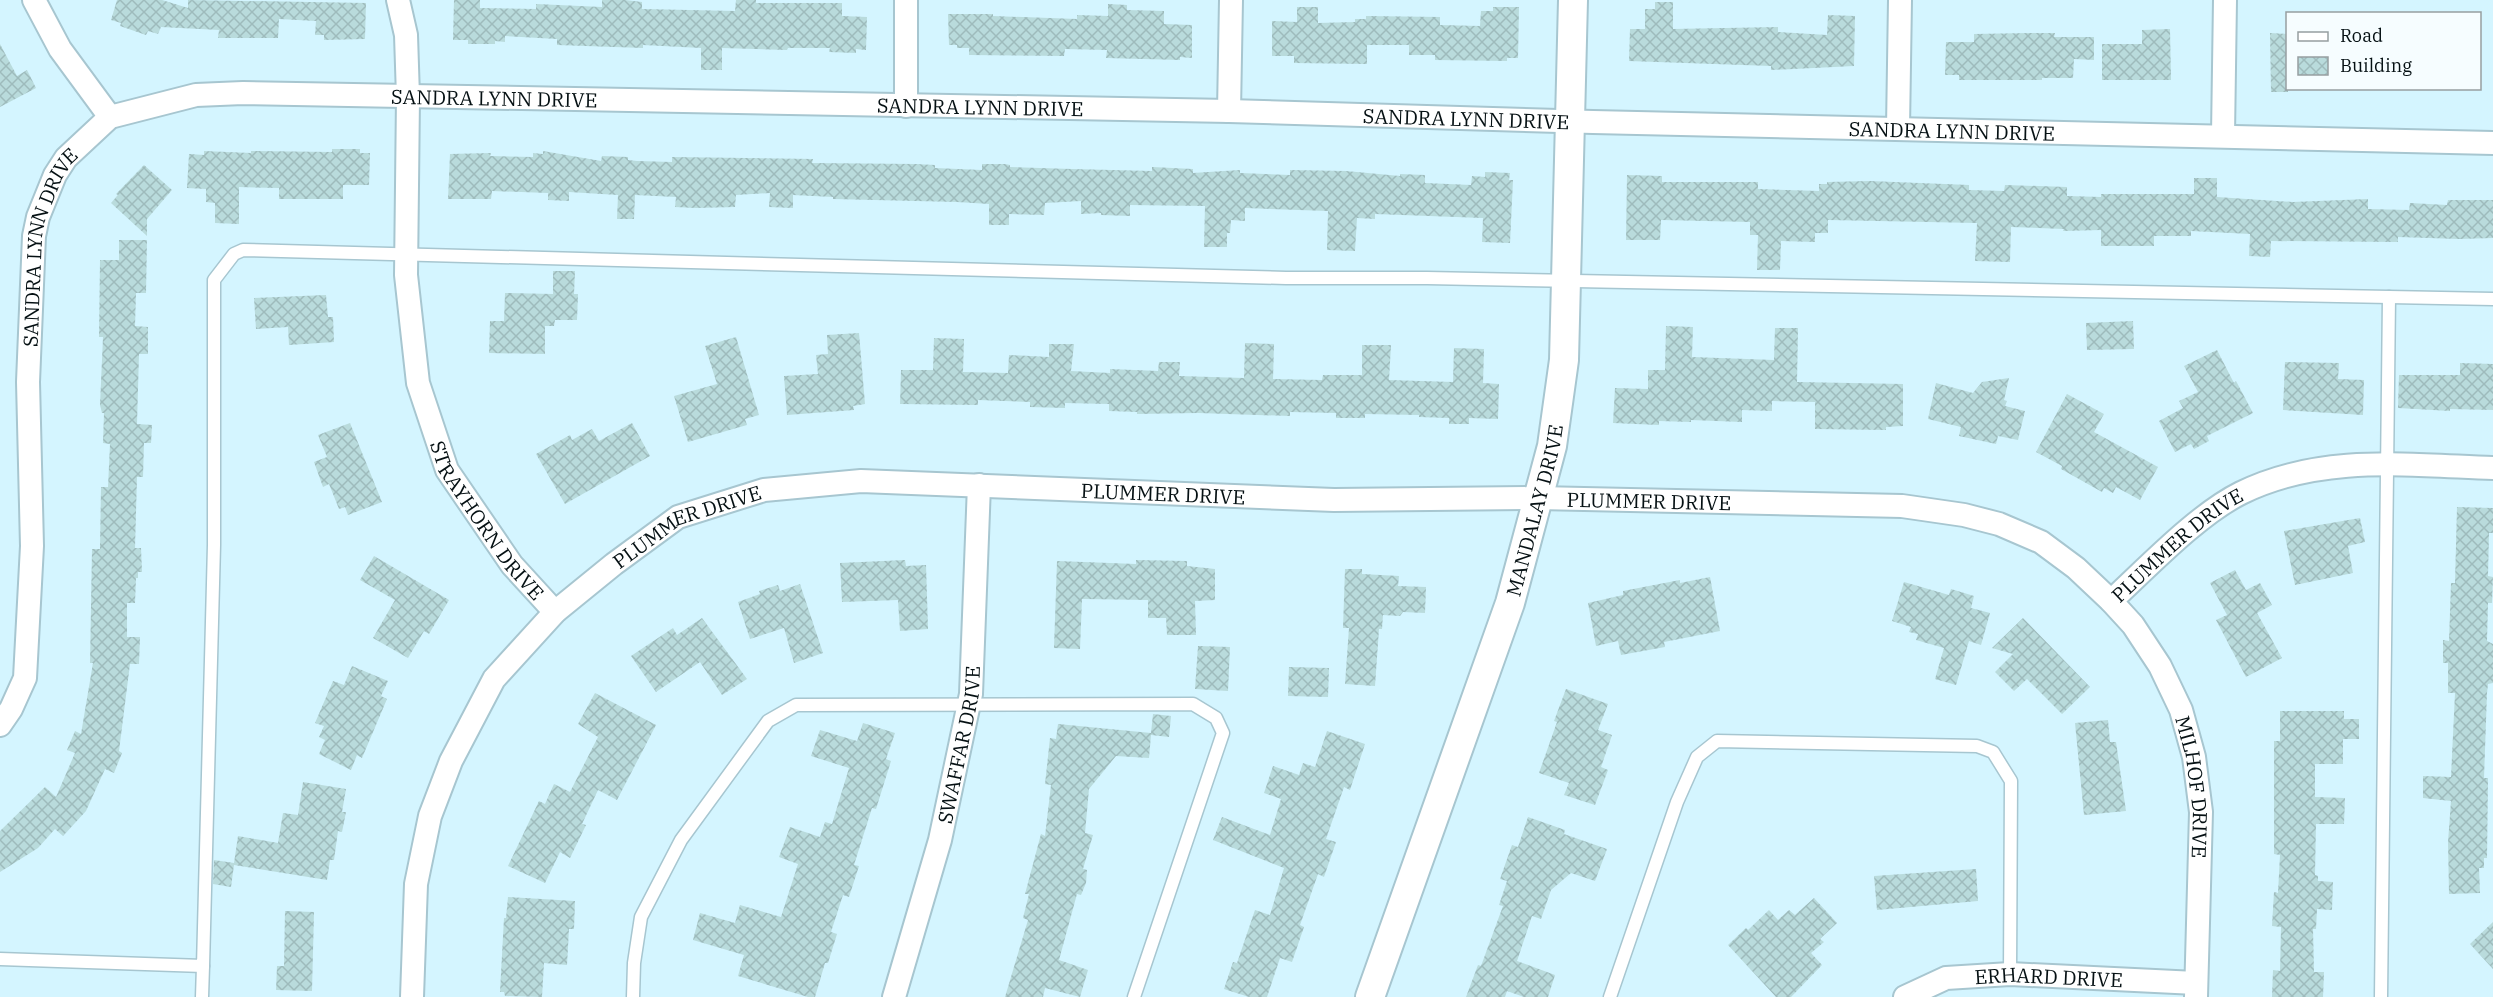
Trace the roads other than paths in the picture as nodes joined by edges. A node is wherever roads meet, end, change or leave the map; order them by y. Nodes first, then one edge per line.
1 (34, 0) edge
2 (398, 0) edge
3 (906, 0) edge
4 (1232, 0) edge
5 (1573, 0) edge
6 (1900, 0) edge
7 (2225, 0) edge
8 (408, 97) junction
9 (906, 106) junction
10 (1229, 111) junction
11 (111, 117) junction
12 (1570, 122) junction
13 (1898, 128) junction
14 (2223, 135) junction
15 (2493, 143) edge
16 (406, 256) junction
17 (1566, 280) junction
18 (2389, 297) junction
19 (2493, 299) edge
20 (2386, 464) junction
21 (2493, 468) edge
22 (979, 485) junction
23 (1538, 498) junction
24 (2111, 601) junction
25 (555, 612) junction
26 (969, 705) junction
27 (0, 725) edge
28 (0, 959) edge
29 (203, 966) junction
30 (2010, 974) junction
31 (2196, 990) edge
32 (202, 997) edge
33 (412, 997) edge
34 (633, 997) edge
35 (894, 997) edge
36 (1134, 997) edge
37 (1370, 997) edge
38 (1610, 997) edge
39 (1905, 997) edge
40 (2381, 997) edge

1 - 11 street
2 - 8 street, STRAYHORN DRIVE
3 - 9 street
4 - 10 street
5 - 12 street, MANDALAY DRIVE
6 - 13 street
7 - 14 street
8 - 9 street, SANDRA LYNN DRIVE
8 - 11 street, SANDRA LYNN DRIVE
8 - 16 street, STRAYHORN DRIVE
9 - 10 street, SANDRA LYNN DRIVE
10 - 12 street, SANDRA LYNN DRIVE
11 - 27 street, SANDRA LYNN DRIVE
12 - 13 street, SANDRA LYNN DRIVE
12 - 17 street, MANDALAY DRIVE
13 - 14 street, SANDRA LYNN DRIVE
14 - 15 street, SANDRA LYNN DRIVE
16 - 17 lane
16 - 25 street, STRAYHORN DRIVE
16 - 29 lane
17 - 18 lane
17 - 23 street, MANDALAY DRIVE
18 - 19 lane
18 - 20 lane
20 - 21 street, PLUMMER DRIVE
20 - 24 street, PLUMMER DRIVE
20 - 40 lane
22 - 23 street, PLUMMER DRIVE
22 - 25 street, PLUMMER DRIVE
22 - 26 street, SWAFFAR DRIVE
23 - 24 street, PLUMMER DRIVE
23 - 37 street, MANDALAY DRIVE
24 - 31 street, MILHOF DRIVE
25 - 33 street, STRAYHORN DRIVE
26 - 34 lane
26 - 35 street, SWAFFAR DRIVE
26 - 36 lane
28 - 29 lane
29 - 32 lane
30 - 31 street, ERHARD DRIVE
30 - 38 lane
30 - 39 street, ERHARD DRIVE

